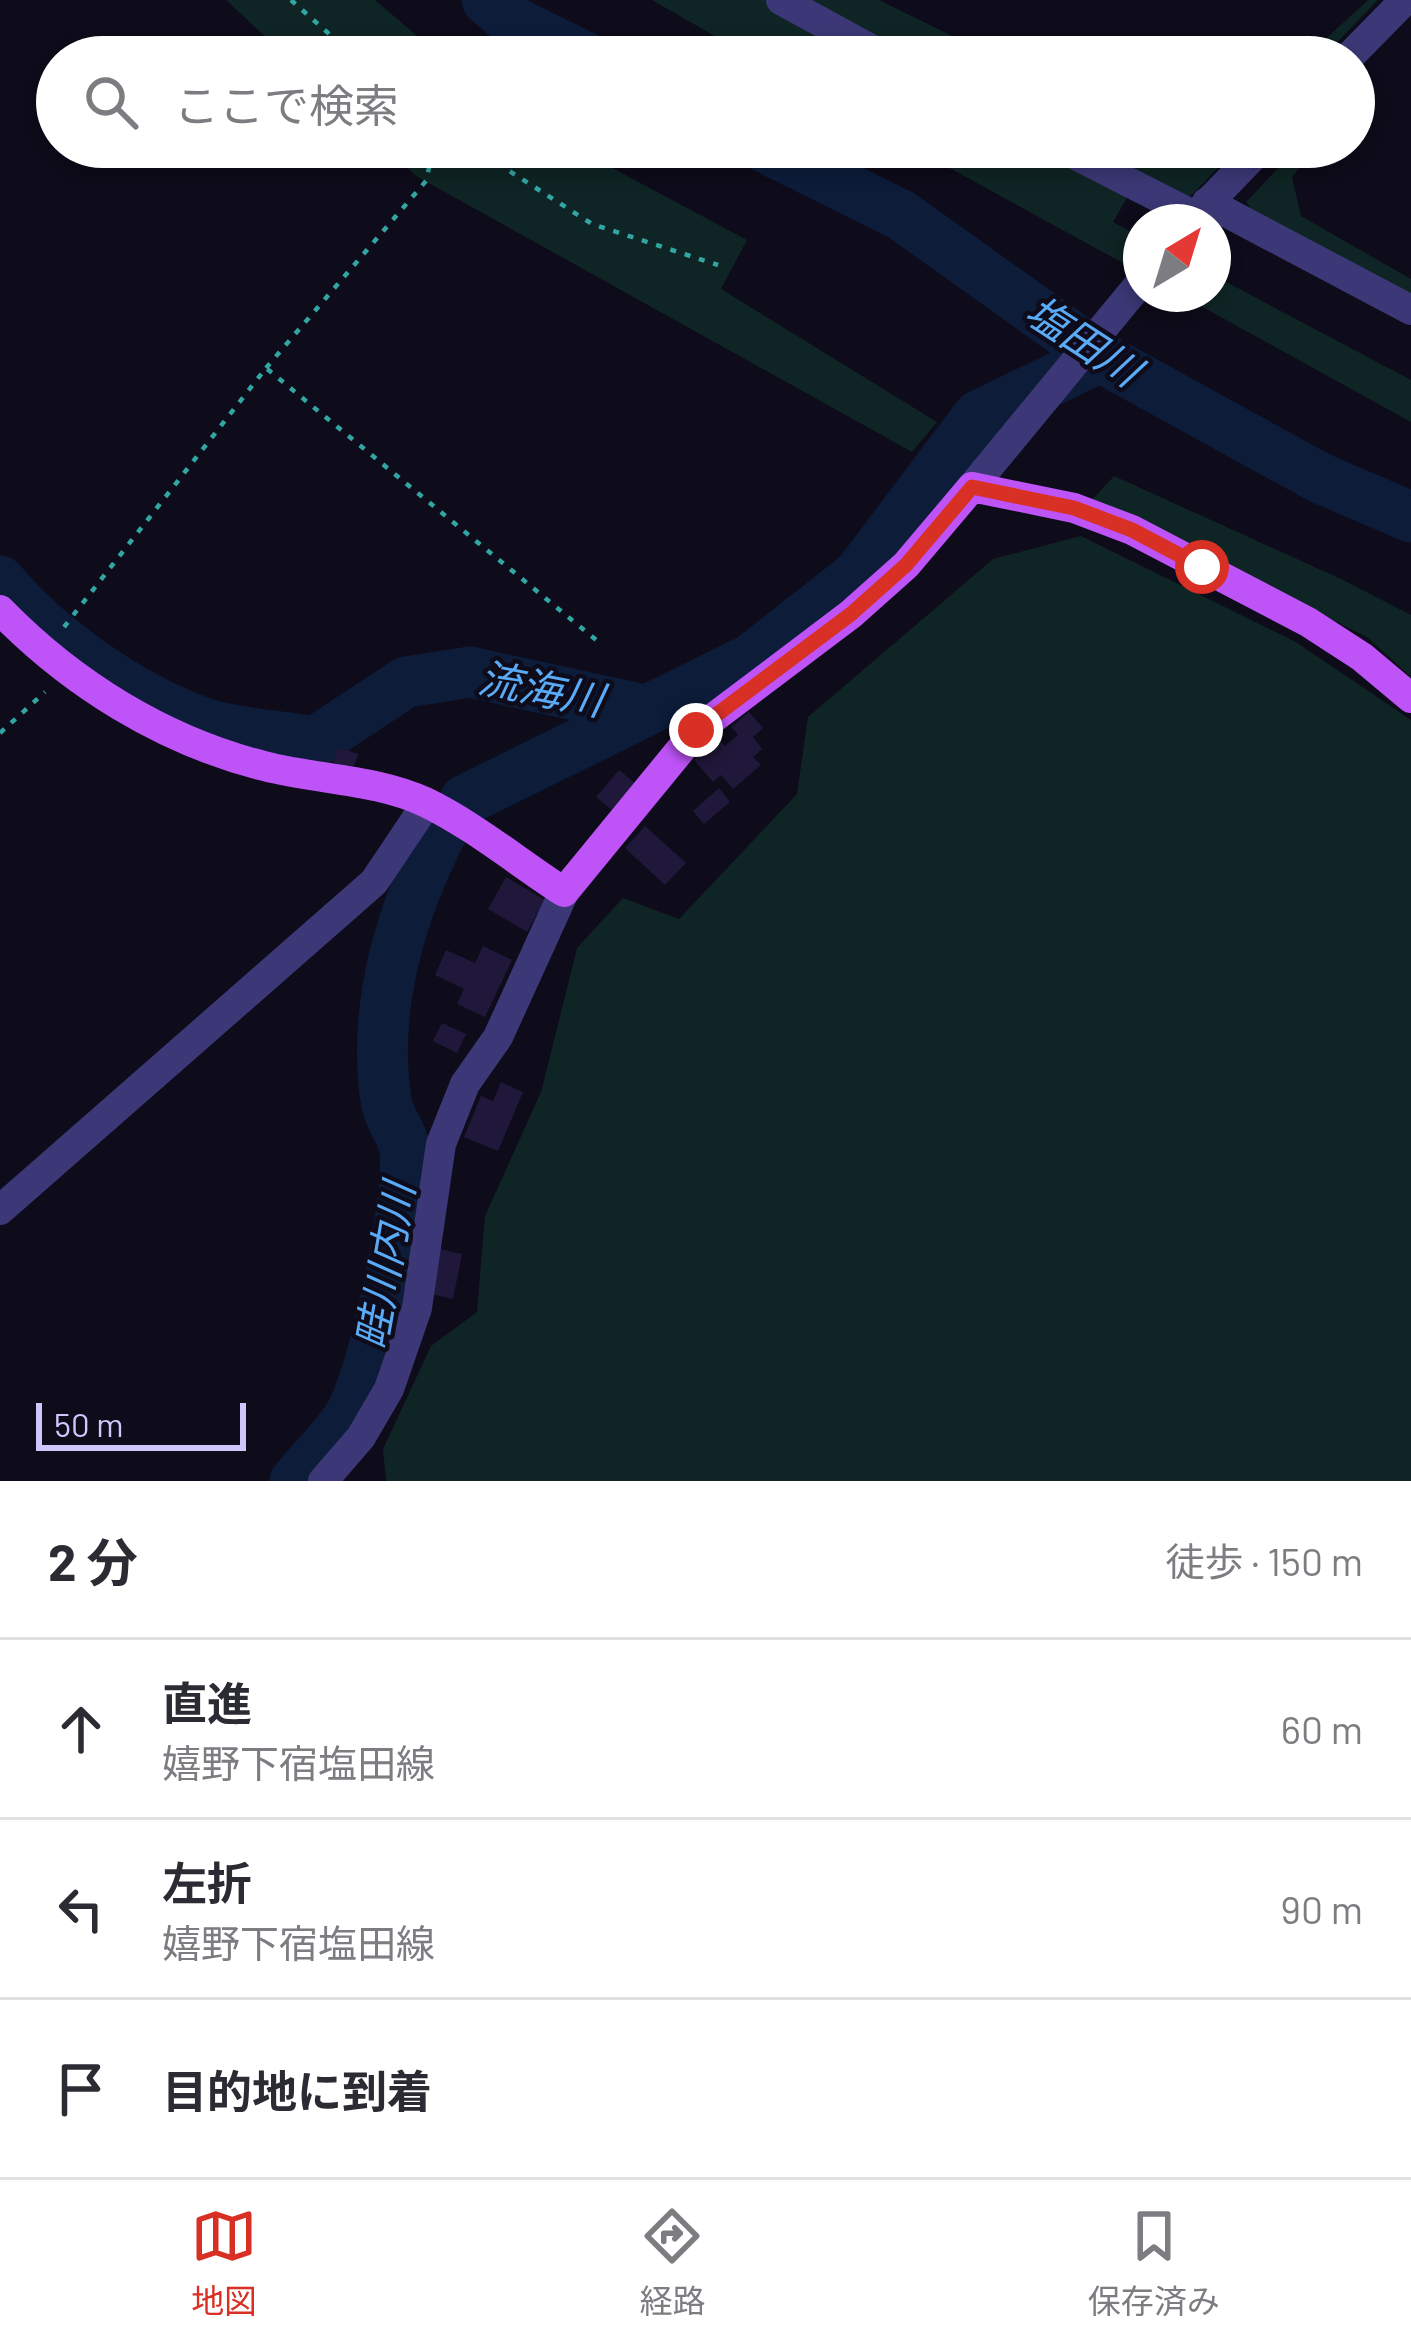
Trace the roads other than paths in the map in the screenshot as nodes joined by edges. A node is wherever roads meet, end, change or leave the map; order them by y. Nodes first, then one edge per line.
1 (782, 0) edge
2 (1405, 0) edge
3 (847, 36) edge
4 (1370, 36) edge
5 (1103, 168) edge
6 (1242, 168) edge
7 (1177, 204) edge
8 (1208, 204) edge
9 (1231, 229) edge
10 (1123, 304) edge
11 (1411, 310) edge
12 (972, 487) junction
13 (0, 610) edge
14 (1411, 698) edge
15 (428, 803) junction
16 (564, 892) junction
17 (0, 1210) edge
18 (323, 1481) edge

1 - 3 street
2 - 4 street
5 - 7 street
6 - 8 street
9 - 11 street
10 - 12 street
12 - 14 main road
12 - 16 main road
13 - 15 main road
15 - 16 main road
15 - 17 street
16 - 18 street

